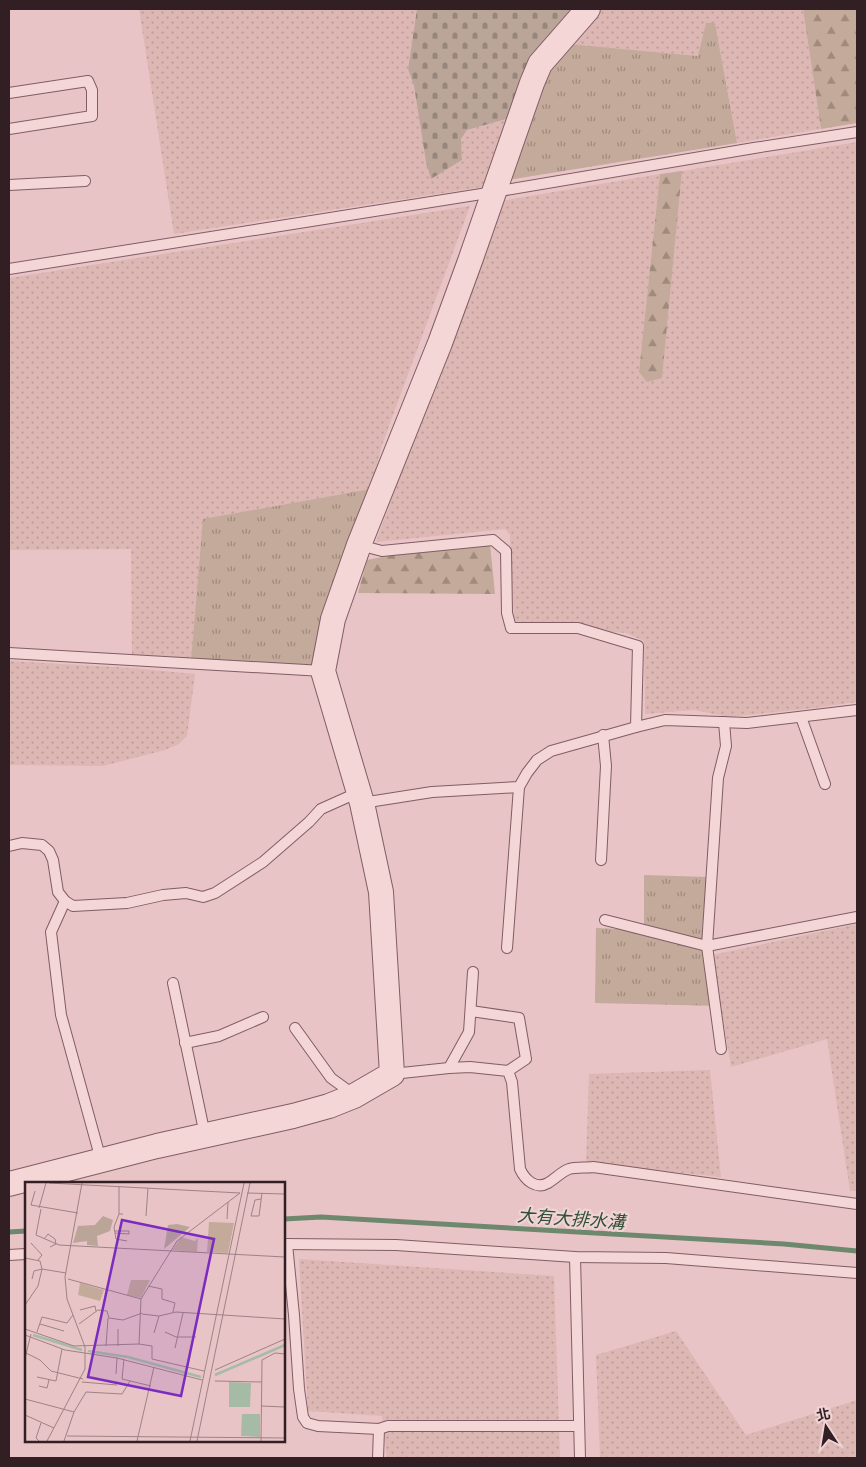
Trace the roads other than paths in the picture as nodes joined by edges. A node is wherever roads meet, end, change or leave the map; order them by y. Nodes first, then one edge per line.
1 (588, 9) edge
2 (9, 93) edge
3 (9, 129) edge
4 (857, 132) edge
5 (85, 181) dead end
6 (9, 185) edge
7 (494, 192) junction
8 (9, 270) edge
9 (359, 545) junction
10 (9, 653) edge
11 (323, 671) junction
12 (857, 710) edge
13 (801, 717) junction
14 (724, 722) junction
15 (636, 727) junction
16 (603, 735) junction
17 (825, 784) dead end
18 (519, 787) junction
19 (360, 797) junction
20 (9, 846) edge
21 (601, 860) dead end
22 (65, 901) junction
23 (857, 917) edge
24 (605, 920) dead end
25 (707, 946) junction
26 (507, 948) dead end
27 (473, 972) dead end
28 (173, 983) dead end
29 (471, 1010) junction
30 (263, 1017) dead end
31 (296, 1028) dead end
32 (185, 1043) junction
33 (721, 1048) dead end
34 (449, 1068) junction
35 (508, 1071) junction
36 (392, 1074) junction
37 (354, 1096) junction
38 (205, 1135) junction
39 (101, 1160) junction
40 (9, 1184) edge
41 (857, 1204) edge
42 (285, 1244) edge
43 (25, 1254) edge
44 (9, 1255) edge
45 (575, 1257) junction
46 (857, 1273) edge
47 (579, 1426) junction
48 (379, 1429) junction
49 (378, 1458) edge
50 (580, 1458) edge

1 - 7 street
2 - 3 lane
4 - 7 lane
5 - 6 lane
7 - 8 lane
7 - 9 street
9 - 11 street
9 - 15 lane
10 - 11 lane
11 - 19 street
12 - 13 lane
13 - 14 lane
13 - 17 lane
14 - 15 lane
14 - 25 lane
15 - 16 lane
16 - 18 lane
16 - 21 lane
18 - 19 lane
18 - 26 lane
19 - 22 lane
19 - 36 street
20 - 22 lane
22 - 39 lane
23 - 25 lane
24 - 25 lane
25 - 33 lane
27 - 29 lane
28 - 32 lane
29 - 34 lane
29 - 35 lane
30 - 32 lane
31 - 37 lane
32 - 38 lane
34 - 35 lane
34 - 36 lane
35 - 41 lane
36 - 37 street
37 - 38 street
38 - 39 street
39 - 40 street
42 - 45 lane
42 - 48 lane
43 - 44 lane
45 - 46 lane
45 - 47 lane
47 - 48 lane
47 - 50 lane
48 - 49 lane

